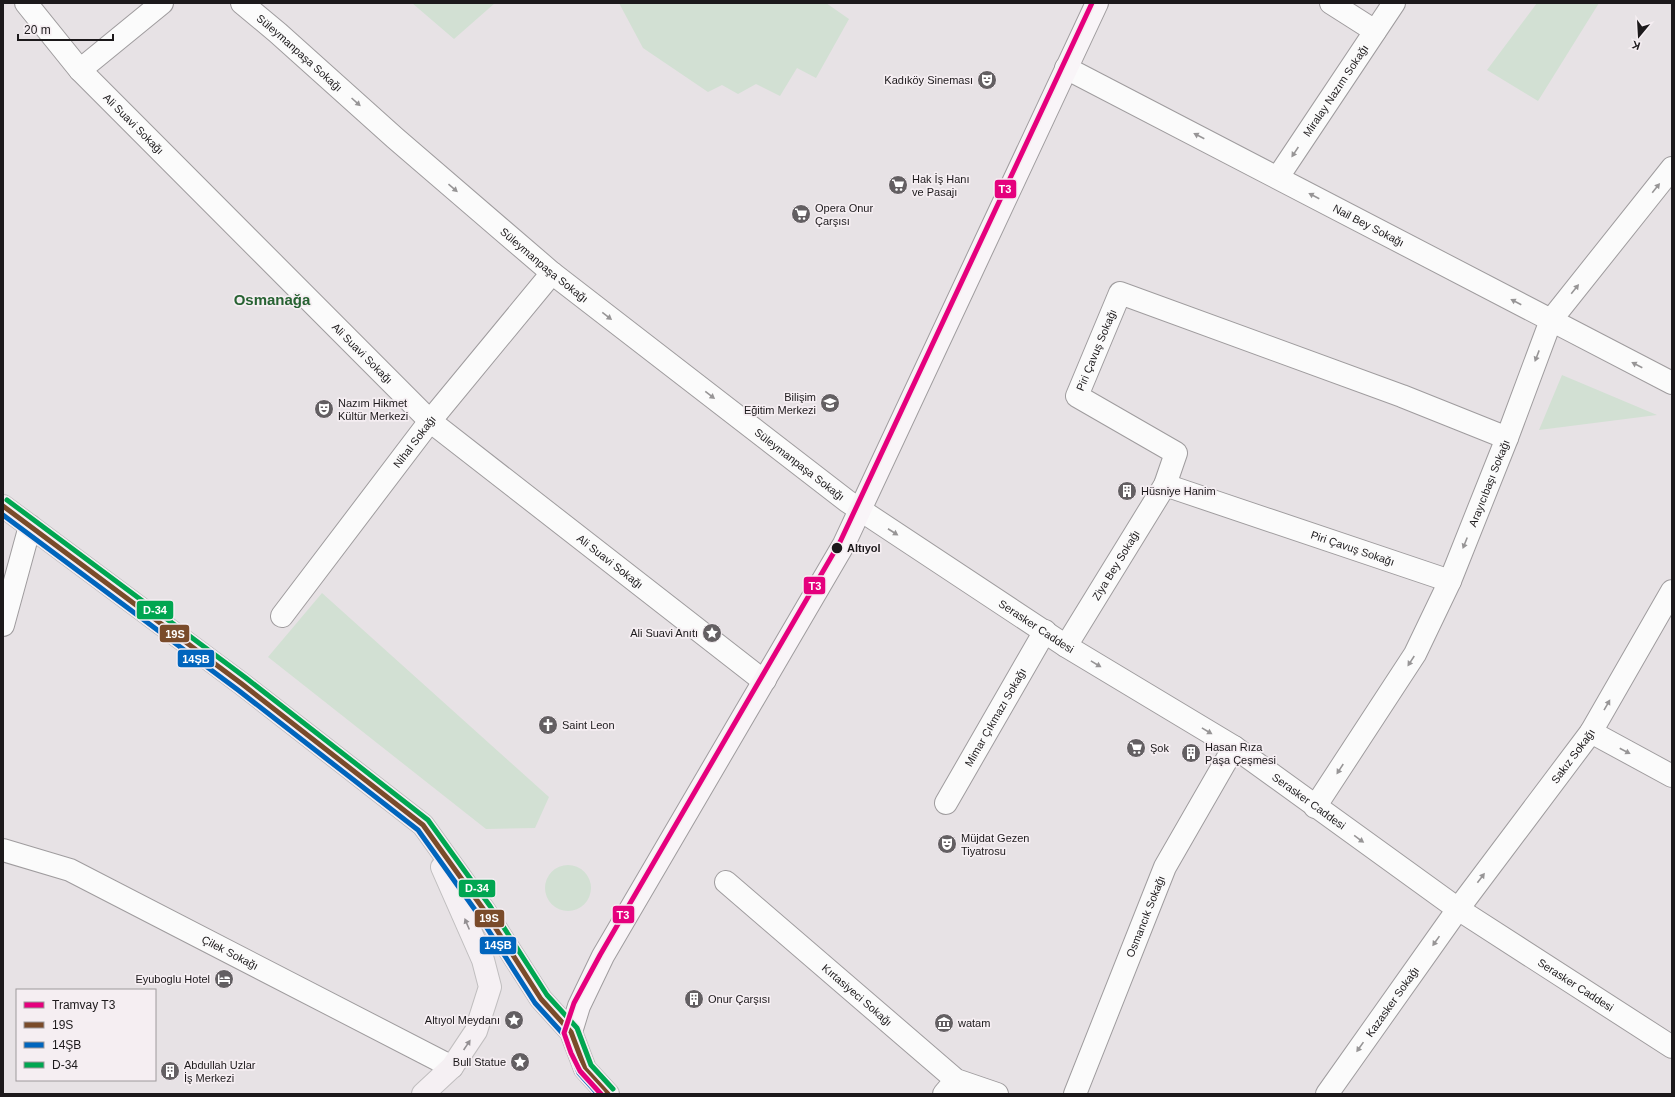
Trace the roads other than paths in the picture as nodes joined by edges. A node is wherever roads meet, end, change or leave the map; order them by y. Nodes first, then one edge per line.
1 (26, 3) edge
2 (162, 3) edge
3 (242, 3) edge
4 (1097, 3) edge
5 (1332, 3) edge
6 (1394, 3) edge
7 (1375, 32) junction
8 (1066, 68) junction
9 (80, 70) junction
10 (1672, 168) edge
11 (1278, 177) junction
12 (552, 273) junction
13 (1551, 320) junction
14 (1672, 383) edge
15 (430, 421) junction
16 (1507, 438) junction
17 (1165, 485) junction
18 (3, 506) edge
19 (861, 510) junction
20 (30, 526) junction
21 (1450, 581) junction
22 (1672, 591) edge
23 (282, 616) dead end
24 (3, 624) edge
25 (1045, 631) junction
26 (1066, 646) junction
27 (765, 680) junction
28 (1591, 732) junction
29 (1234, 747) junction
30 (1672, 776) edge
31 (946, 803) dead end
32 (1315, 807) junction
33 (423, 825) junction
34 (3, 850) edge
35 (726, 882) dead end
36 (1458, 910) junction
37 (571, 1032) junction
38 (1672, 1046) edge
39 (452, 1067) junction
40 (950, 1087) edge
41 (423, 1094) edge
42 (608, 1094) edge
43 (997, 1094) edge
44 (1074, 1094) edge
45 (1327, 1094) edge

1 - 9 street, Ali Suavi Sokağı
2 - 9 street
3 -> 12 street, Süleymanpaşa Sokağı
4 - 8 street
5 - 7 street
6 - 7 street, Miralay Nazım Sokağı
7 -> 11 street, Miralay Nazım Sokağı
11 -> 8 street, Nail Bey Sokağı
8 - 19 street
9 - 15 street, Ali Suavi Sokağı
13 -> 10 street, Arayıcıbaşı Sokağı
13 -> 11 street, Nail Bey Sokağı
12 - 15 street, Nihal Sokağı
12 -> 19 street, Süleymanpaşa Sokağı
14 -> 13 street, Nail Bey Sokağı
13 -> 16 street, Arayıcıbaşı Sokağı
15 - 23 street, Nihal Sokağı
15 - 27 street, Ali Suavi Sokağı
16 - 17 street, Piri Çavuş Sokağı
16 -> 21 street, Arayıcıbaşı Sokağı
17 - 21 street, Piri Çavuş Sokağı
17 - 26 street, Ziya Bey Sokağı
18 - 20 main road
19 -> 25 street, Serasker Caddesi
19 - 27 street
20 - 24 street
20 - 33 main road
21 -> 32 street, Arayıcıbaşı Sokağı
28 -> 22 street, Sakız Sokağı
25 - 26 street, Serasker Caddesi
25 - 31 street, Mimar Çıkmazı Sokağı
26 -> 29 street, Serasker Caddesi
27 - 37 street
28 -> 30 street
36 -> 28 street, Sakız Sokağı
29 - 32 street, Serasker Caddesi
29 - 44 street, Osmancık Sokağı
32 -> 36 street, Serasker Caddesi
33 - 37 main road
39 -> 33 main road
34 - 39 street, Çilek Sokağı
35 - 40 street, Kırtasiyeci Sokağı
36 - 38 street, Serasker Caddesi
36 -> 45 street, Kazasker Sokağı
37 - 42 main road
39 - 41 main road
40 - 43 street, Kırtasiyeci Sokağı

